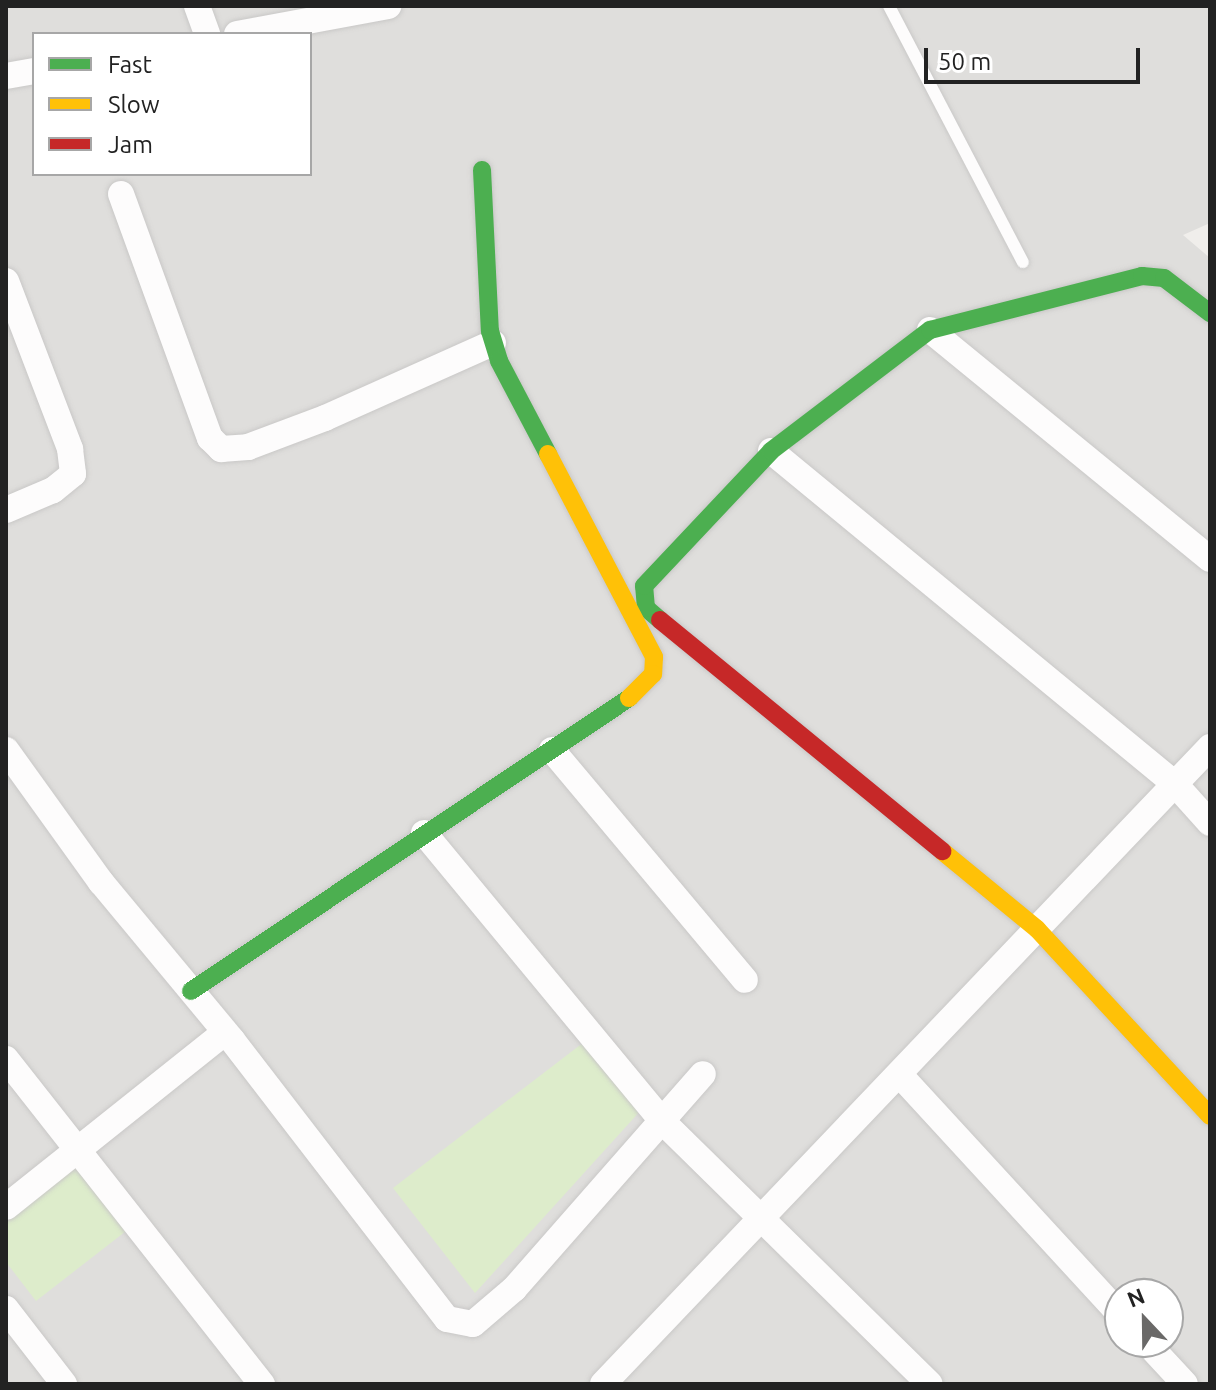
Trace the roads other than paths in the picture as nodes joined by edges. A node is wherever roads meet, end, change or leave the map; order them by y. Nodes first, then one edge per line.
1 (197, 6) edge
2 (388, 6) edge
3 (889, 6) edge
4 (206, 32) edge
5 (248, 32) edge
6 (32, 71) edge
7 (6, 76) edge
8 (482, 170) dead end
9 (121, 194) dead end
10 (1023, 262) dead end
11 (6, 281) edge
12 (1210, 313) edge
13 (930, 330) junction
14 (493, 343) junction
15 (771, 451) junction
16 (6, 510) edge
17 (1210, 559) edge
18 (1210, 747) edge
19 (6, 750) edge
20 (552, 750) junction
21 (1175, 784) junction
22 (1210, 823) edge
23 (424, 833) junction
24 (1037, 929) junction
25 (745, 980) dead end
26 (191, 991) junction
27 (225, 1032) junction
28 (6, 1059) edge
29 (703, 1074) dead end
30 (899, 1074) junction
31 (1210, 1116) edge
32 (662, 1121) junction
33 (79, 1148) junction
34 (6, 1207) edge
35 (761, 1218) junction
36 (1104, 1297) edge
37 (6, 1309) edge
38 (1161, 1358) edge
39 (618, 1379) edge
40 (64, 1384) edge
41 (262, 1384) edge
42 (930, 1384) edge
43 (1185, 1384) edge

1 - 4 street
2 - 5 street
3 - 10 lane
6 - 7 street
8 - 14 street
9 - 14 street
11 - 16 street
12 - 13 street
13 - 15 street
13 - 17 street
14 - 20 street
15 - 21 street
15 - 24 street
18 - 21 street
19 - 26 street
20 - 23 street
20 - 25 street
21 - 22 street
21 - 24 street
23 - 26 street
23 - 32 street
24 - 30 street
24 - 31 street
26 - 27 street
27 - 32 street
27 - 33 street
28 - 33 street
29 - 32 street
30 - 35 street
30 - 36 street
32 - 35 street
33 - 34 street
33 - 41 street
35 - 39 street
35 - 42 street
37 - 40 street
38 - 43 street

